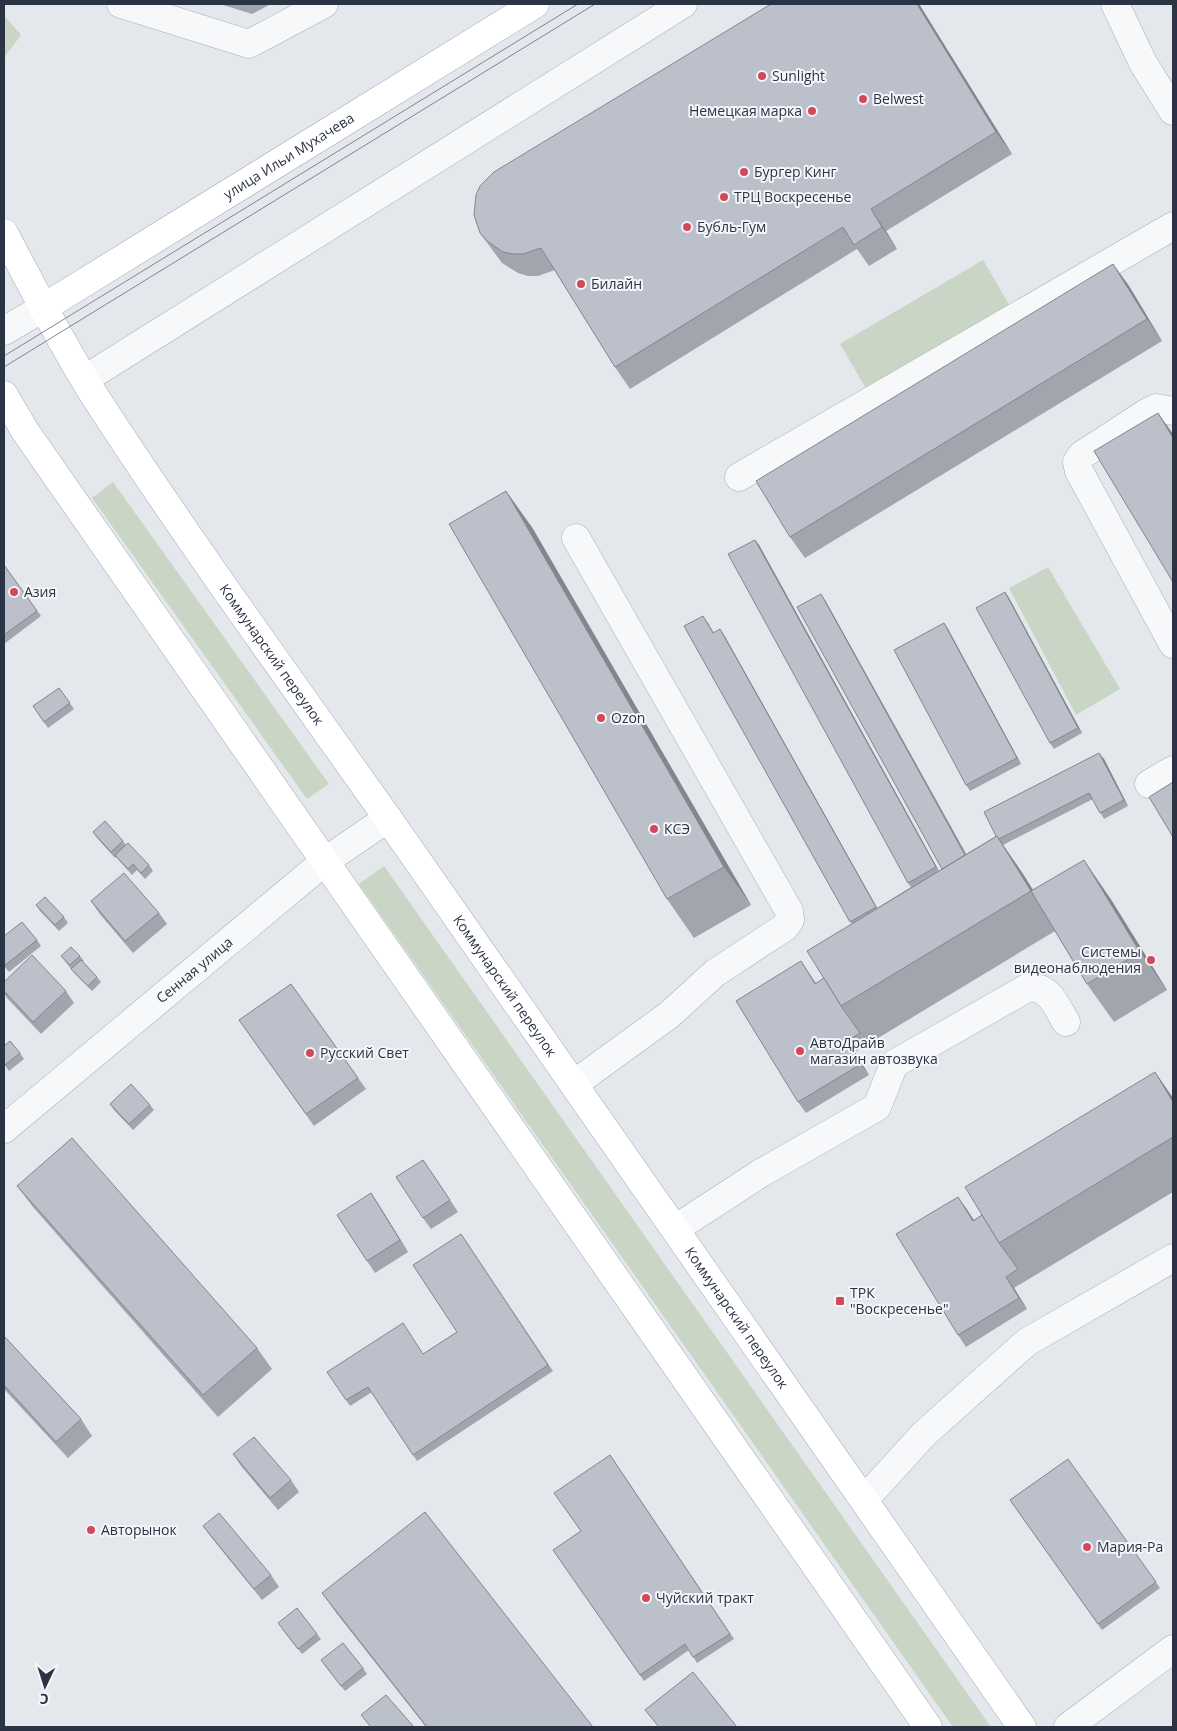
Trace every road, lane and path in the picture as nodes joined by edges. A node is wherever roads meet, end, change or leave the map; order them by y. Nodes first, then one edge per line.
1 (121, 4) edge
2 (324, 4) edge
3 (535, 4) edge
4 (683, 4) edge
5 (1115, 4) edge
6 (1173, 111) edge
7 (1173, 226) edge
8 (4, 233) edge
9 (43, 308) junction
10 (4, 332) edge
11 (85, 379) junction
12 (4, 395) edge
13 (1173, 411) edge
14 (739, 477) dead end
15 (576, 538) dead end
16 (1173, 644) edge
17 (1173, 770) edge
18 (1150, 784) dead end
19 (388, 818) junction
20 (324, 862) junction
21 (1066, 1022) dead end
22 (574, 1084) junction
23 (4, 1129) edge
24 (675, 1229) junction
25 (1173, 1258) edge
26 (864, 1500) junction
27 (1173, 1649) edge
28 (928, 1727) edge
29 (1022, 1727) edge
30 (1068, 1727) edge

1 - 2 street
3 - 9 main road, улица Ильи Мухачева
4 - 11 street
5 - 6 street
7 - 14 street
8 - 9 main road, Коммунарский переулок
9 - 10 street
9 - 11 main road, Коммунарский переулок
11 - 19 main road, Коммунарский переулок
12 - 20 main road
13 - 16 street
15 - 22 street
17 - 18 street
19 - 20 street, Сенная улица
19 - 22 main road, Коммунарский переулок
20 - 23 street, Сенная улица
20 - 28 main road
21 - 24 street
22 - 24 main road, Коммунарский переулок
24 - 26 main road, Коммунарский переулок
25 - 26 street
26 - 29 main road, Коммунарский переулок
27 - 30 street

